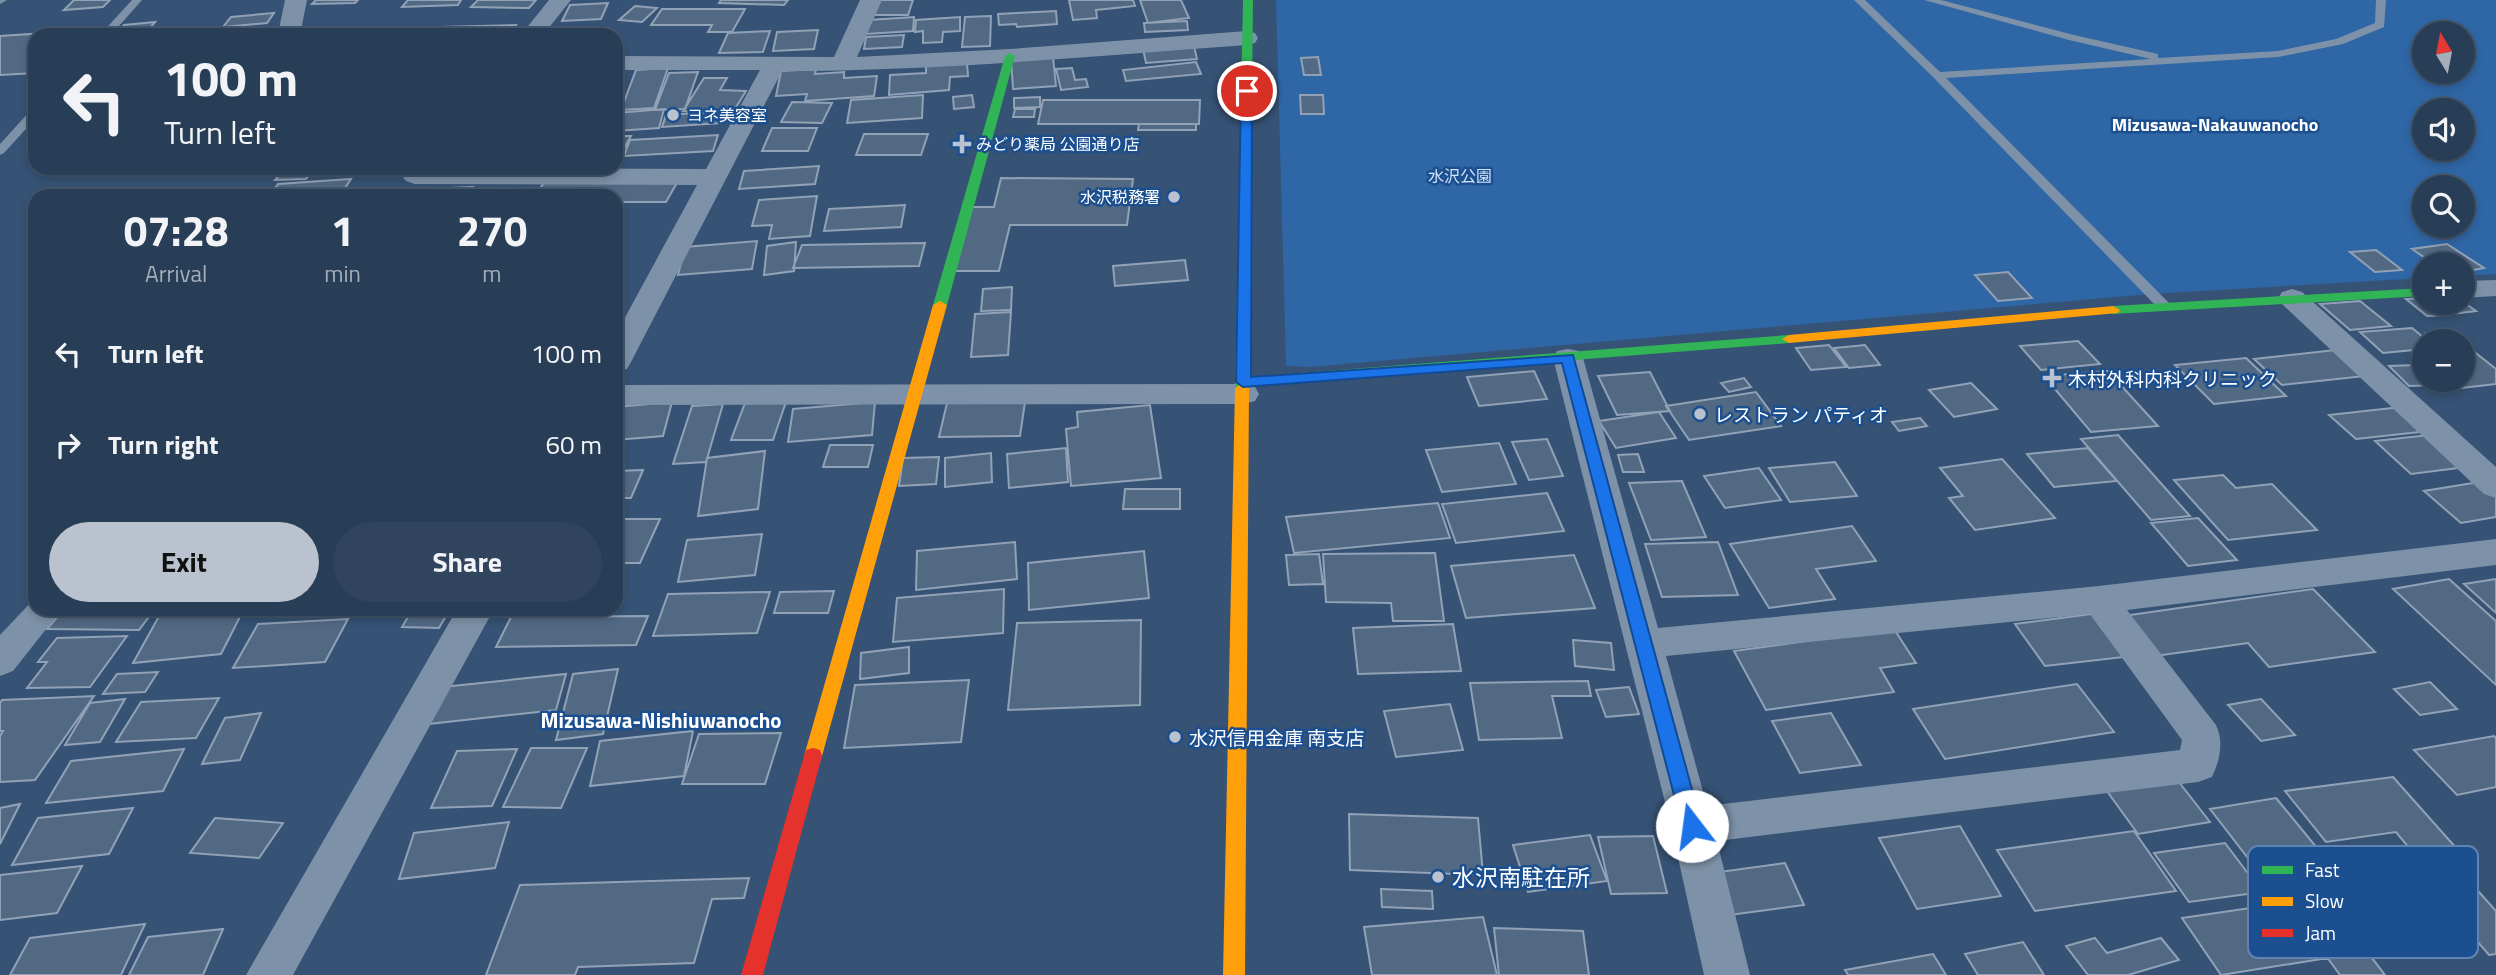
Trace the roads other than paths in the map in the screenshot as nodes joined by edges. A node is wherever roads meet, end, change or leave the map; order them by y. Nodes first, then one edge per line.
1 (137, 0) edge
2 (296, 0) edge
3 (560, 0) edge
4 (871, 0) edge
5 (1248, 0) edge
6 (1859, 0) edge
7 (1929, 0) edge
8 (2381, 0) edge
9 (111, 28) edge
10 (290, 28) edge
11 (538, 28) edge
12 (1247, 38) junction
13 (1010, 55) junction
14 (2173, 60) junction
15 (623, 63) edge
16 (775, 63) junction
17 (842, 64) junction
18 (1937, 75) junction
19 (28, 120) edge
20 (18, 131) junction
21 (0, 132) edge
22 (0, 151) edge
23 (415, 175) edge
24 (595, 175) edge
25 (713, 177) junction
26 (403, 189) edge
27 (2496, 288) edge
28 (2475, 289) edge
29 (2412, 293) edge
30 (2292, 298) junction
31 (2164, 306) junction
32 (623, 349) edge
33 (1568, 358) junction
34 (1243, 388) junction
35 (913, 394) junction
36 (623, 395) edge
37 (2496, 486) edge
38 (2496, 552) edge
39 (2099, 600) junction
40 (38, 616) edge
41 (472, 616) edge
42 (1645, 644) junction
43 (0, 661) edge
44 (1692, 826) junction
45 (269, 975) edge
46 (752, 975) edge
47 (1234, 975) edge
48 (1727, 975) edge

1 - 9 lane
2 - 10 street
3 - 11 street
4 - 17 street
5 - 12 street
6 - 18 lane
7 - 14 lane
8 - 14 lane
12 - 13 street
12 - 34 street
13 - 17 street
13 - 35 street
14 - 18 lane
15 - 16 street
16 - 17 street
16 - 25 street
18 - 31 lane
19 - 20 lane
20 - 21 lane
20 - 22 lane
23 - 26 street
24 - 25 street
25 - 32 street
27 - 28 street
29 - 30 street
30 - 31 street
30 - 37 street
31 - 33 street
33 - 34 street
33 - 42 street
34 - 35 street
34 - 47 street
35 - 36 street
35 - 46 street
38 - 39 street
39 - 42 street
39 - 44 street
40 - 43 street
41 - 45 street
42 - 44 street
44 - 48 street

